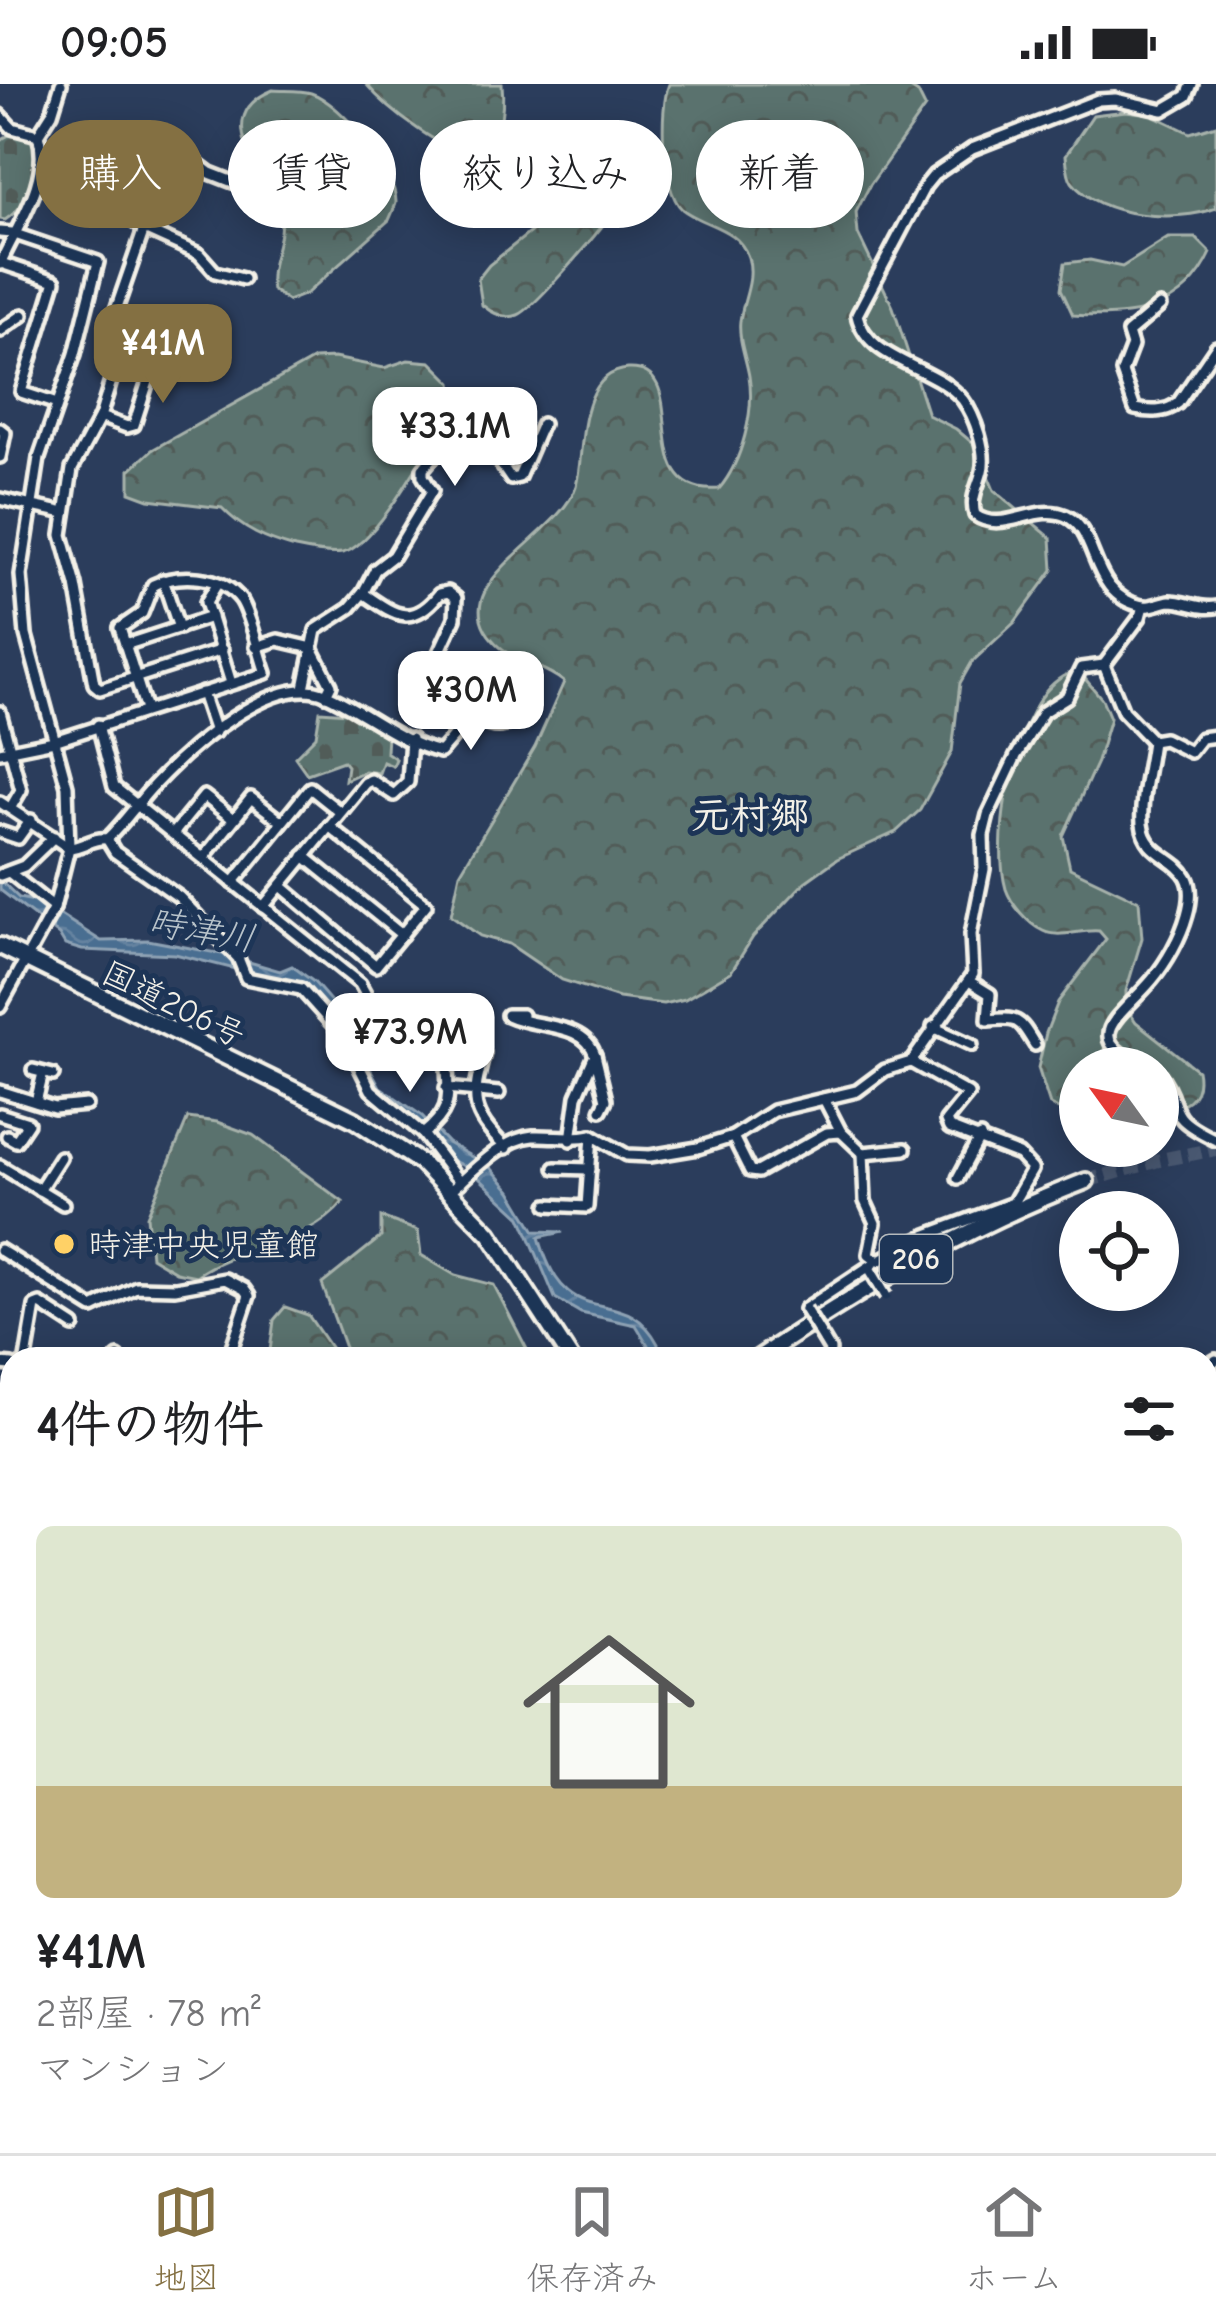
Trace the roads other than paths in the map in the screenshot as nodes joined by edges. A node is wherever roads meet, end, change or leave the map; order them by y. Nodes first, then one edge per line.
1 (61, 84) edge
2 (1192, 84) edge
3 (0, 115) edge
4 (48, 120) edge
5 (12, 128) junction
6 (0, 131) edge
7 (36, 134) edge
8 (36, 186) edge
9 (144, 229) joint
10 (6, 233) edge
11 (0, 263) edge
12 (243, 280) dead end
13 (1160, 306) dead end
14 (22, 315) dead end
15 (0, 331) edge
16 (1216, 347) edge
17 (118, 358) junction
18 (57, 404) junction
19 (100, 417) junction
20 (542, 424) dead end
21 (0, 429) edge
22 (0, 457) edge
23 (0, 499) edge
24 (29, 505) junction
25 (65, 512) junction
26 (163, 580) junction
27 (217, 584) junction
28 (363, 593) junction
29 (1142, 606) junction
30 (1216, 607) edge
31 (211, 617) junction
32 (179, 628) junction
33 (125, 645) junction
34 (256, 647) junction
35 (312, 648) junction
36 (222, 650) junction
37 (1104, 665) junction
38 (136, 677) junction
39 (427, 681) dead end
40 (232, 683) junction
41 (304, 688) junction
42 (202, 693) junction
43 (326, 694) junction
44 (146, 710) junction
45 (524, 711) dead end
46 (0, 712) edge
47 (98, 725) junction
48 (214, 732) junction
49 (1216, 736) edge
50 (411, 739) junction
51 (54, 741) junction
52 (1152, 741) junction
53 (5, 752) edge
54 (5, 804) edge
55 (138, 807) junction
56 (340, 812) junction
57 (233, 819) junction
58 (31, 820) junction
59 (282, 822) junction
60 (329, 826) junction
61 (0, 832) edge
62 (172, 834) junction
63 (54, 836) junction
64 (106, 839) junction
65 (69, 848) junction
66 (304, 856) junction
67 (203, 858) junction
68 (4, 874) edge
69 (233, 883) junction
70 (280, 886) junction
71 (263, 907) junction
72 (54, 908) junction
73 (402, 935) junction
74 (0, 946) edge
75 (28, 959) junction
76 (969, 981) junction
77 (0, 1007) edge
78 (521, 1015) dead end
79 (419, 1022) dead end
80 (336, 1026) junction
81 (933, 1027) junction
82 (972, 1045) dead end
83 (1035, 1045) dead end
84 (1113, 1047) edge
85 (447, 1054) junction
86 (595, 1054) junction
87 (910, 1061) junction
88 (43, 1073) dead end
89 (446, 1088) junction
90 (474, 1090) junction
91 (0, 1091) edge
92 (499, 1093) dead end
93 (824, 1099) junction
94 (36, 1102) junction
95 (86, 1105) dead end
96 (601, 1110) dead end
97 (0, 1114) edge
98 (1179, 1118) edge
99 (841, 1132) junction
100 (423, 1134) junction
101 (592, 1135) junction
102 (8, 1136) dead end
103 (733, 1136) junction
104 (980, 1137) junction
105 (1216, 1139) edge
106 (571, 1140) junction
107 (506, 1148) junction
108 (905, 1149) dead end
109 (862, 1154) junction
110 (60, 1157) dead end
111 (0, 1166) edge
112 (555, 1168) dead end
113 (590, 1169) junction
114 (958, 1178) dead end
115 (1088, 1184) tunnel mouth
116 (455, 1187) junction
117 (39, 1190) junction
118 (63, 1204) dead end
119 (548, 1205) dead end
120 (0, 1250) edge
121 (874, 1266) junction
122 (886, 1296) dead end
123 (74, 1326) dead end
124 (28, 1347) edge
125 (232, 1347) edge
126 (564, 1347) edge
127 (782, 1347) edge
128 (829, 1347) edge

1 - 4 street
2 - 29 street
3 - 5 street
5 - 6 street
5 - 7 street
8 - 10 street
9 - 12 street
9 - 17 street
10 - 11 street
10 - 18 street
11 - 18 street
13 - 16 street
14 - 15 street
17 - 19 street
17 - 19 street
18 - 24 street
19 - 25 street
20 - 28 street
21 - 22 street
23 - 24 street
24 - 25 street
24 - 51 street
25 - 38 street
26 - 27 street
26 - 32 street
26 - 33 street
27 - 31 street
27 - 34 street
28 - 35 street
28 - 39 street
29 - 30 street
29 - 37 street
31 - 32 street
31 - 36 street
32 - 33 street
33 - 38 street
34 - 35 street
34 - 40 street
35 - 41 street
35 - 43 street
36 - 38 street
36 - 40 street
37 - 52 street
37 - 76 street
38 - 44 street
40 - 42 street
41 - 43 street
41 - 48 street
42 - 44 street
42 - 48 street
43 - 50 street
44 - 47 street
45 - 50 street
46 - 53 street
47 - 51 street
47 - 55 street
48 - 55 street
49 - 52 street
50 - 56 street
51 - 53 street
51 - 65 street
52 - 84 street
53 - 54 street
54 - 58 street
55 - 62 street
55 - 64 street
56 - 59 street
56 - 60 street
57 - 59 street
57 - 62 street
57 - 67 street
58 - 61 street
58 - 63 street
59 - 69 street
60 - 66 street
60 - 73 street
62 - 67 street
63 - 65 street
63 - 68 street
64 - 65 street
64 - 80 street
65 - 72 street
66 - 70 street
66 - 73 street
67 - 69 street
68 - 72 street
69 - 71 street
70 - 71 street
70 - 73 street
71 - 80 street
72 - 75 street
74 - 75 highway, 国道206号
75 - 77 street
75 - 116 highway, 国道206号
76 - 81 street
76 - 83 street
78 - 86 street
79 - 85 street
80 - 100 street
81 - 82 street
81 - 87 street
85 - 89 street
85 - 90 street
86 - 96 street
86 - 106 street
87 - 93 street
87 - 104 street
88 - 94 street
89 - 90 street
89 - 100 street
90 - 92 street
90 - 107 street
91 - 94 street
93 - 99 street
93 - 103 street
94 - 95 street
97 - 102 street
98 - 105 street
99 - 103 street
99 - 109 street
100 - 116 street
101 - 103 street
101 - 106 street
101 - 113 street
104 - 114 street
104 - 121 street
106 - 107 street
107 - 116 street
108 - 109 street
109 - 121 street
110 - 117 street
111 - 117 street
112 - 113 street
113 - 119 street
115 - 127 highway, 206
116 - 126 highway, 国道206号
117 - 118 street
120 - 125 street
121 - 122 street, bridge
121 - 128 street, bridge
123 - 124 street

